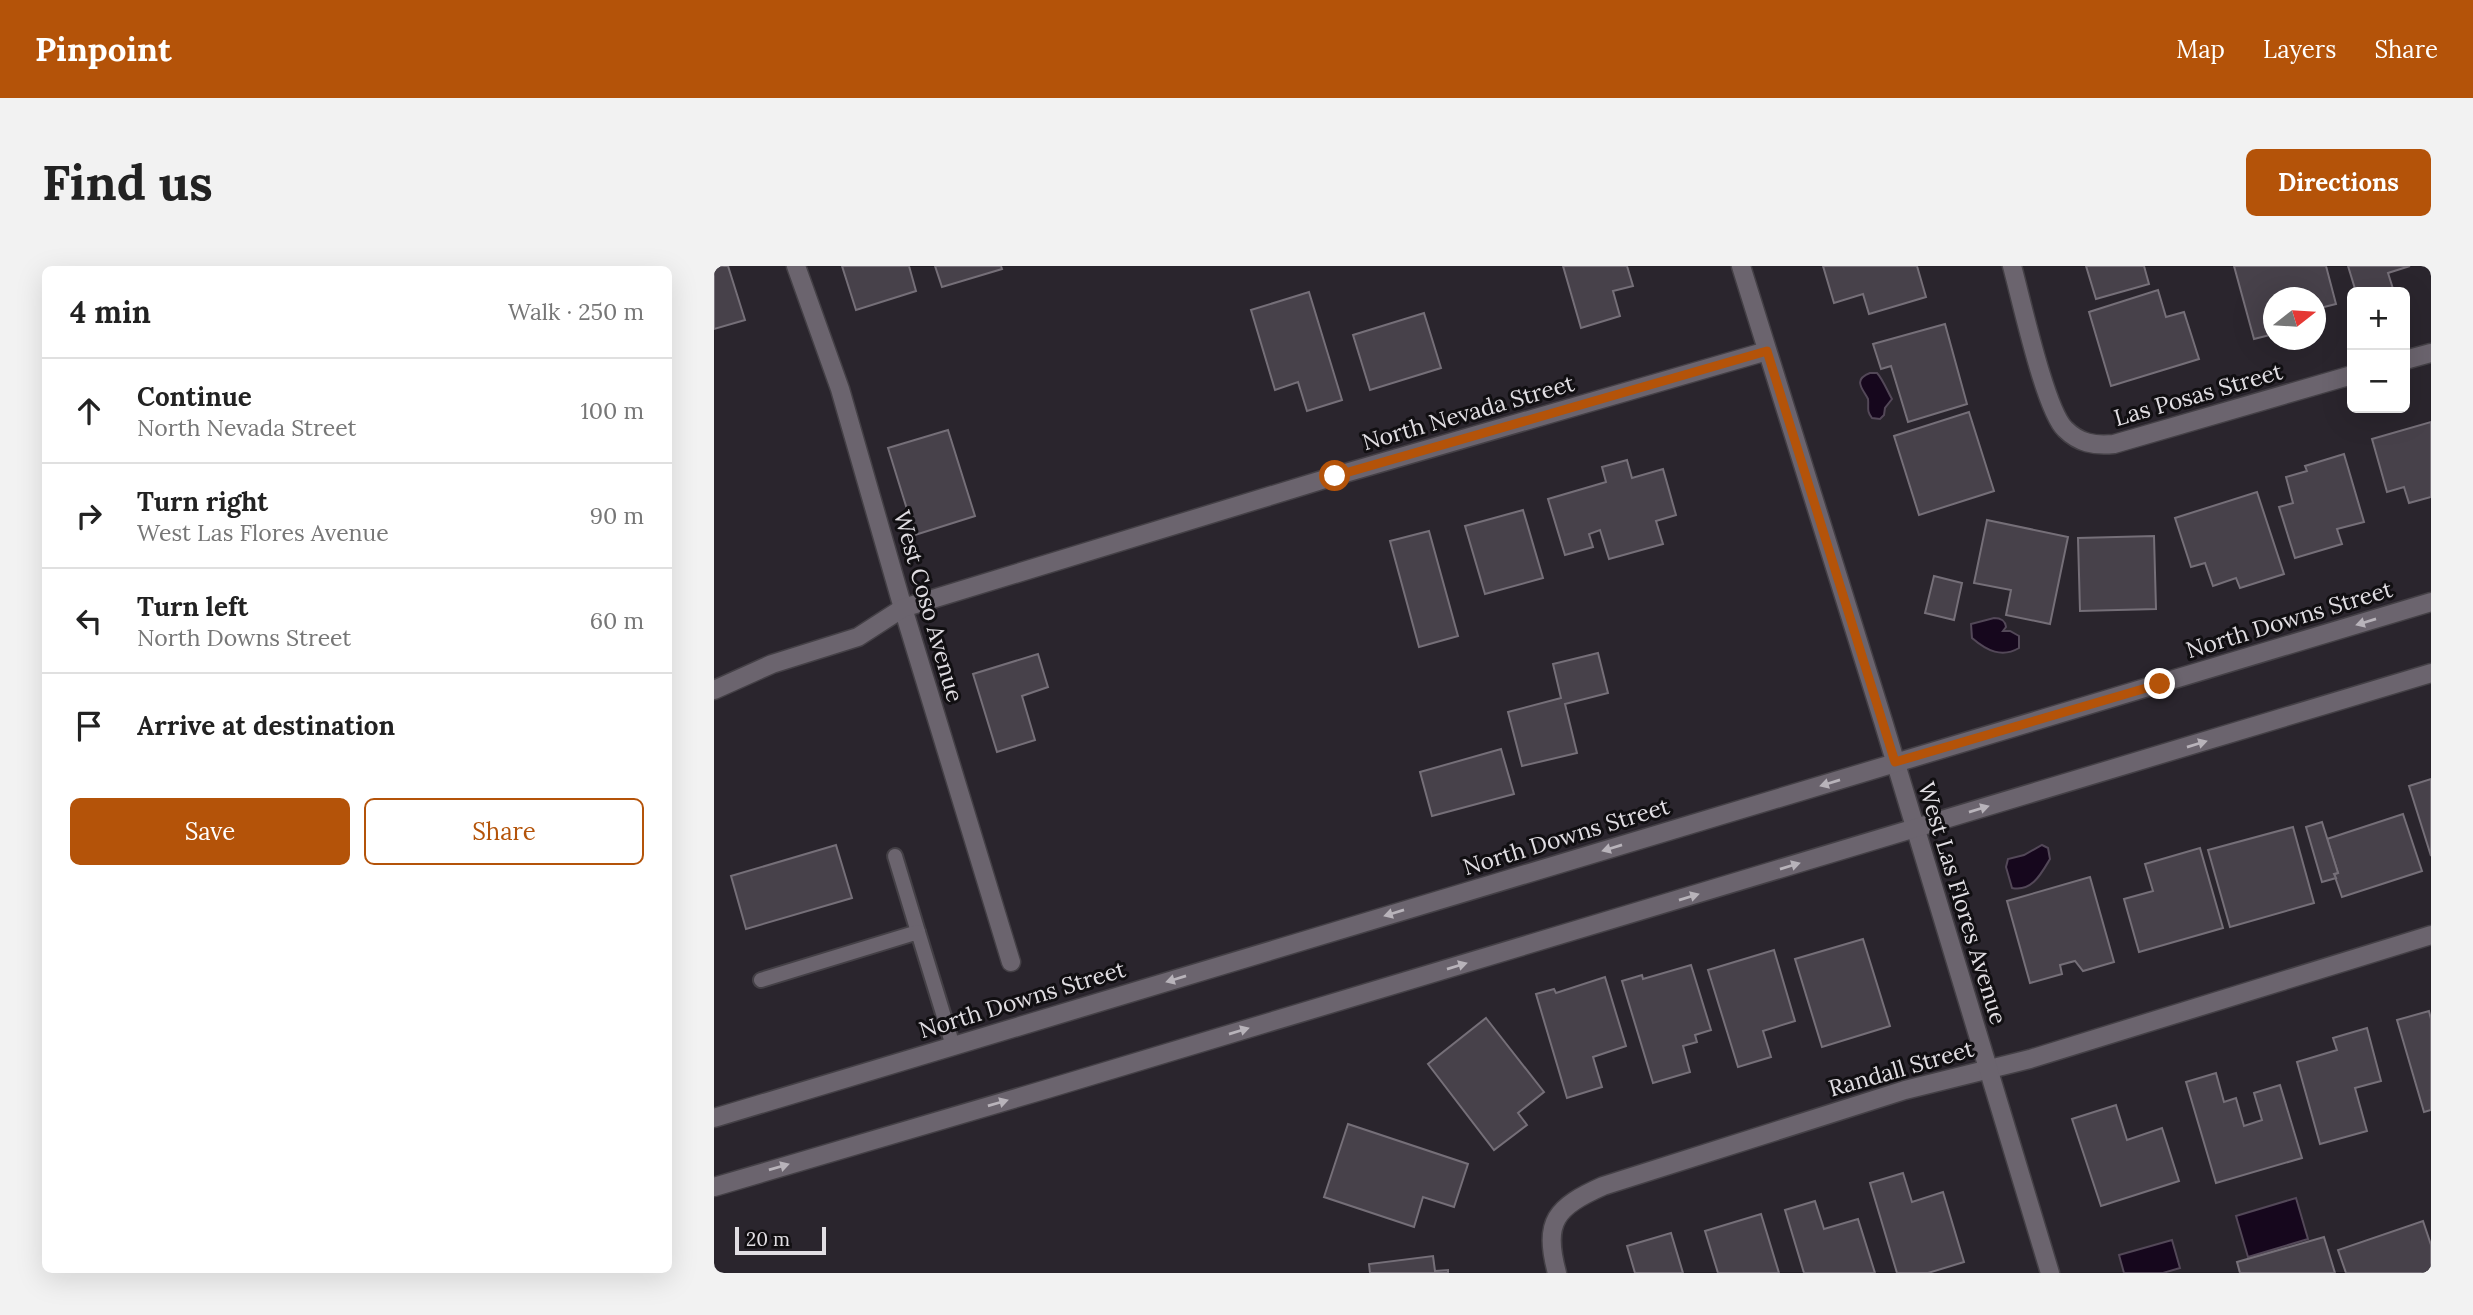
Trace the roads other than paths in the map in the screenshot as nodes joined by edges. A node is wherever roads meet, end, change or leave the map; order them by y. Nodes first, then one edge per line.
1 (796, 266) edge
2 (1741, 266) edge
3 (2012, 266) edge
4 (1767, 351) junction
5 (2431, 353) edge
6 (2410, 359) edge
7 (2347, 376) edge
8 (2431, 601) edge
9 (902, 608) junction
10 (2431, 673) edge
11 (714, 690) edge
12 (1895, 762) junction
13 (1914, 828) junction
14 (895, 856) dead end
15 (918, 932) junction
16 (2431, 935) edge
17 (1011, 962) dead end
18 (761, 980) dead end
19 (953, 1046) junction
20 (1988, 1069) junction
21 (714, 1118) edge
22 (714, 1187) edge
23 (1557, 1273) edge
24 (2050, 1273) edge

1 - 9 main road, West Coso Avenue
2 - 4 main road, West Las Flores Avenue
3 - 7 main road, Las Posas Street
4 - 9 main road, North Nevada Street
4 - 12 main road, West Las Flores Avenue
5 - 6 main road
8 -> 12 main road, North Downs Street
9 - 11 main road, North Nevada Street
9 - 17 main road, West Coso Avenue
13 -> 10 main road
12 - 13 main road, West Las Flores Avenue
12 -> 19 main road, North Downs Street
13 - 20 main road, West Las Flores Avenue
22 -> 13 main road
14 - 15 lane
15 - 18 lane
15 - 19 lane
16 - 20 main road, Randall Street
19 - 21 main road, North Downs Street
20 - 23 main road, Randall Street
20 - 24 main road, West Las Flores Avenue

